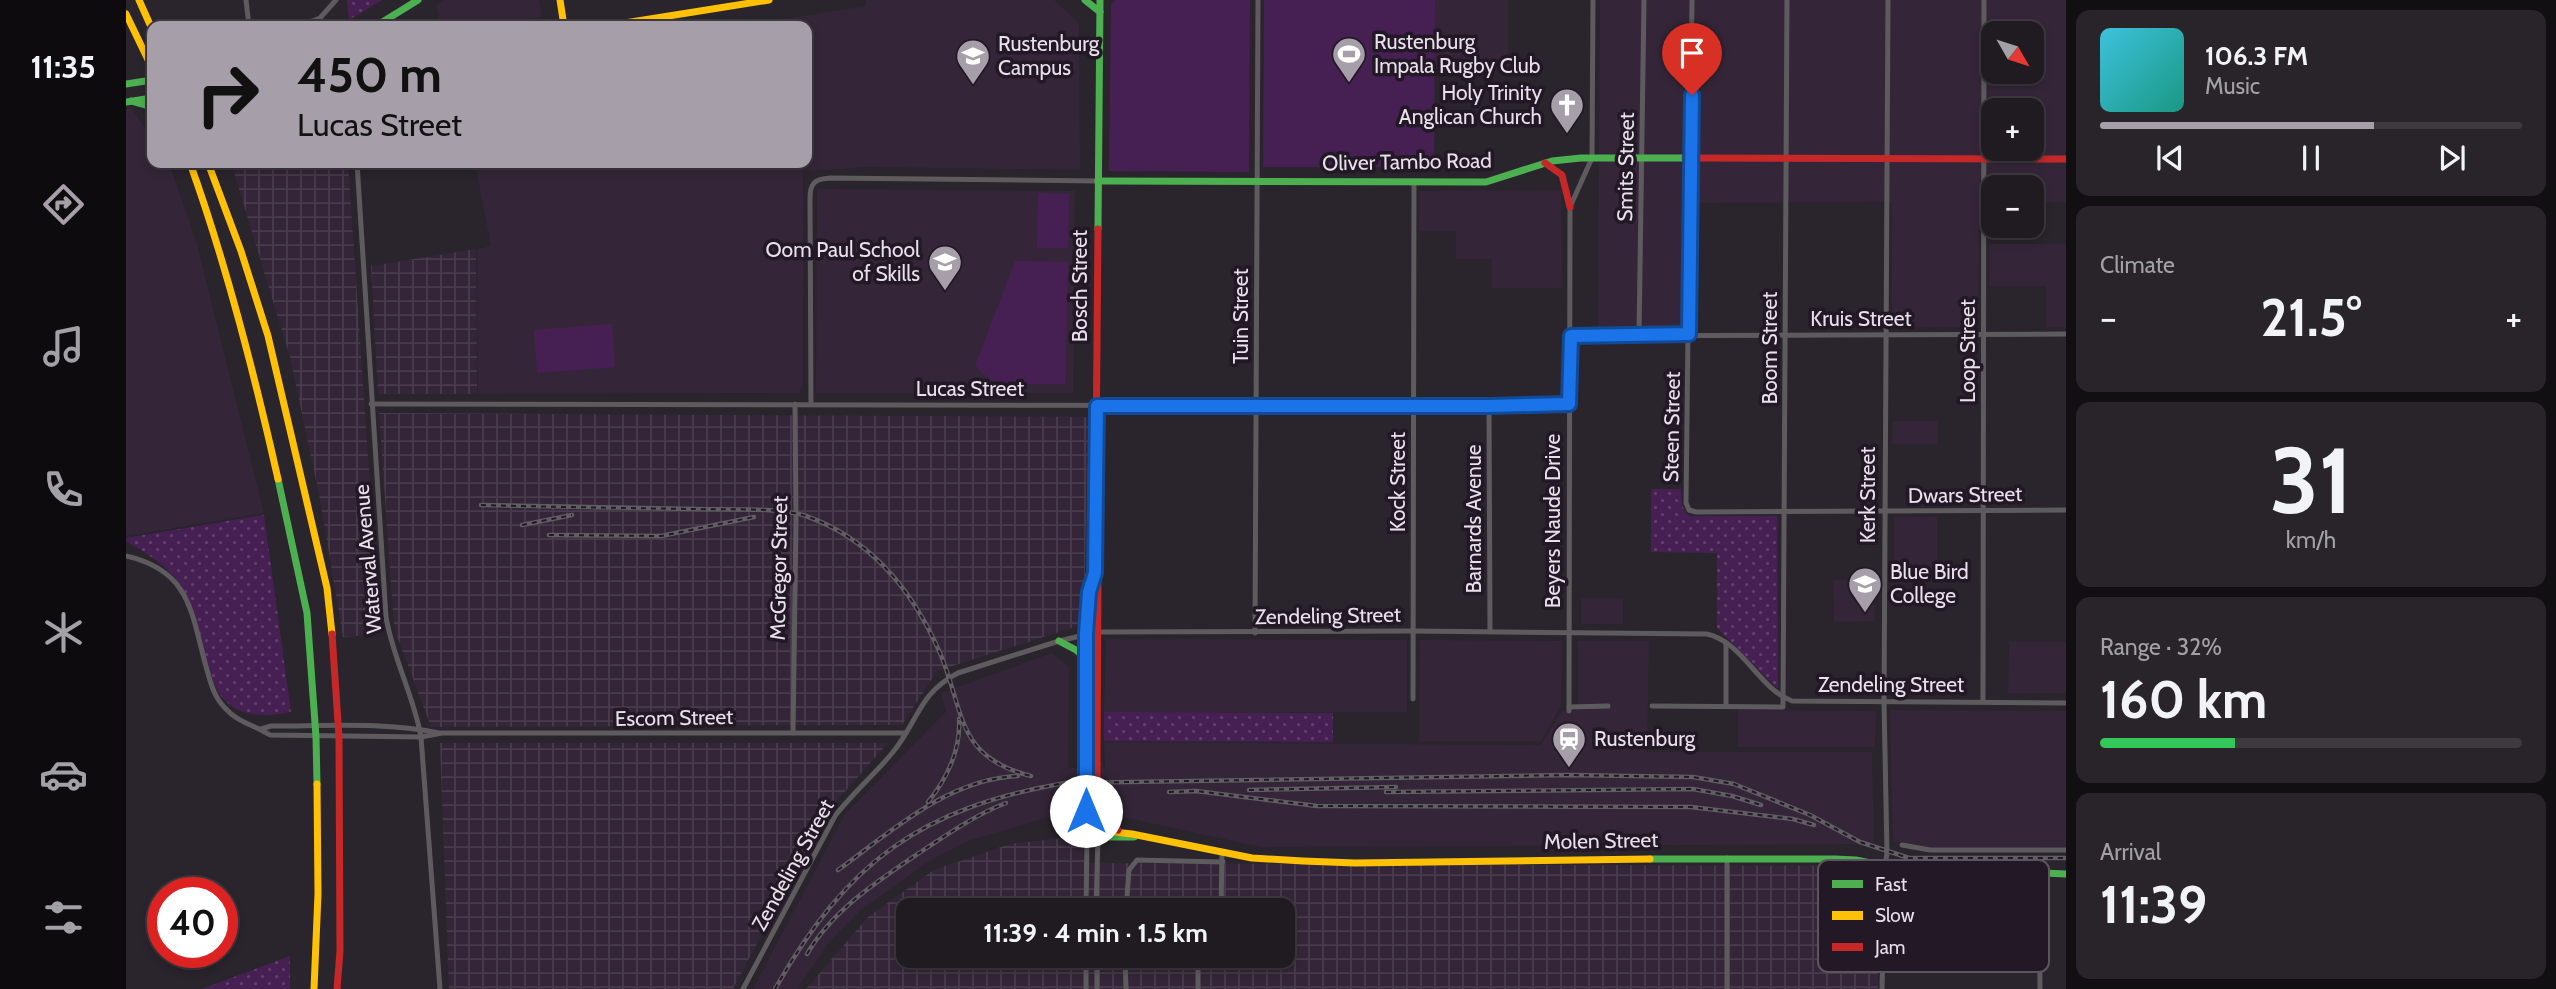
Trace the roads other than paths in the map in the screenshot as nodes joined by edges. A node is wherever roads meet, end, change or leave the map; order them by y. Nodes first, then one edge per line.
1 (139, 0) edge
2 (246, 0) edge
3 (335, 0) edge
4 (418, 0) edge
5 (559, 0) edge
6 (769, 0) edge
7 (1085, 0) edge
8 (1100, 0) edge
9 (1108, 0) edge
10 (1258, 0) edge
11 (1593, 0) edge
12 (1644, 0) edge
13 (1692, 0) edge
14 (1787, 0) edge
15 (1888, 0) edge
16 (1984, 0) edge
17 (126, 14) edge
18 (1100, 15) junction
19 (149, 21) edge
20 (248, 21) edge
21 (312, 21) edge
22 (384, 21) edge
23 (563, 21) edge
24 (638, 21) edge
25 (147, 58) edge
26 (147, 81) edge
27 (126, 85) edge
28 (1985, 98) edge
29 (147, 99) edge
30 (128, 101) edge
31 (147, 106) edge
32 (1592, 158) junction
33 (1887, 158) junction
34 (1981, 159) edge
35 (2044, 159) edge
36 (2066, 159) edge
37 (1643, 160) junction
38 (1690, 160) junction
39 (1786, 160) junction
40 (1985, 161) edge
41 (1544, 163) junction
42 (192, 168) edge
43 (210, 168) edge
44 (357, 168) edge
45 (1098, 181) junction
46 (1256, 181) junction
47 (1414, 181) junction
48 (1570, 207) junction
49 (1689, 334) junction
50 (1786, 334) junction
51 (1984, 334) junction
52 (2066, 334) edge
53 (1639, 335) junction
54 (1885, 335) junction
55 (1571, 336) junction
56 (371, 404) junction
57 (795, 404) junction
58 (811, 404) junction
59 (1569, 404) junction
60 (1256, 405) junction
61 (1413, 405) junction
62 (1097, 406) junction
63 (1489, 406) junction
64 (2066, 509) edge
65 (1983, 510) junction
66 (1696, 512) joint
67 (1784, 512) junction
68 (1884, 512) junction
69 (126, 556) edge
70 (1095, 573) junction
71 (1414, 631) junction
72 (1097, 632) junction
73 (1490, 632) junction
74 (1569, 632) junction
75 (1255, 633) junction
76 (1086, 634) junction
77 (1059, 641) junction
78 (1726, 643) junction
79 (1086, 659) junction
80 (1783, 697) junction
81 (1413, 699) dead end
82 (1884, 702) junction
83 (1983, 702) junction
84 (2066, 703) edge
85 (1608, 706) dead end
86 (1652, 706) dead end
87 (1726, 706) junction
88 (338, 725) junction
89 (314, 726) junction
90 (261, 729) junction
91 (420, 729) junction
92 (442, 733) junction
93 (793, 733) junction
94 (906, 733) junction
95 (316, 737) junction
96 (339, 737) junction
97 (421, 737) junction
98 (1098, 817) junction
99 (1121, 832) junction
100 (1087, 833) junction
101 (1098, 834) junction
102 (1138, 836) junction
103 (1902, 845) dead end
104 (2066, 850) edge
105 (1222, 852) junction
106 (1727, 859) junction
107 (1852, 860) edge
108 (1886, 860) edge
109 (1223, 862) junction
110 (1086, 898) edge
111 (1097, 898) edge
112 (1127, 898) edge
113 (1222, 898) edge
114 (1086, 968) edge
115 (1097, 968) edge
116 (1125, 968) edge
117 (1198, 968) edge
118 (314, 989) edge
119 (337, 989) edge
120 (440, 989) edge
121 (743, 989) edge
122 (1086, 989) edge
123 (1097, 989) edge
124 (1126, 989) edge
125 (1198, 989) edge
126 (1727, 989) edge

1 - 19 main road
2 - 20 street
3 - 21 street
4 - 22 main road
5 - 23 main road
6 - 24 main road
7 - 18 main road
8 - 18 main road, Bosch Street
9 - 18 main road
10 - 46 street, Tuin Street
11 - 32 street, Beyers Naude Drive
12 - 37 street, Smits Street
13 - 38 street, Steen Street
14 - 39 street, Boom Street
15 - 33 street, Kerk Street
16 - 28 street, Loop Street
17 - 25 main road
18 - 45 main road, Bosch Street
26 - 27 main road
29 - 30 main road
30 - 31 main road
32 - 37 main road, Oliver Tambo Road
32 - 41 main road, Oliver Tambo Road
32 - 48 street, Beyers Naude Drive
33 - 34 main road, Oliver Tambo Road
33 - 39 main road, Oliver Tambo Road
33 - 54 street, Kerk Street
35 - 36 main road, Oliver Tambo Road
37 - 38 main road, Oliver Tambo Road
37 - 53 street, Smits Street
38 - 39 main road, Oliver Tambo Road
38 - 49 street, Steen Street
39 - 50 street, Boom Street
40 - 51 street, Loop Street
41 - 47 main road, Oliver Tambo Road
41 - 48 main road
42 - 89 main road
43 - 88 main road
44 - 56 street, Waterval Avenue
45 - 46 main road, Oliver Tambo Road
45 - 58 street, Oliver Tambo Road
45 - 62 main road, Bosch Street
46 - 47 main road, Oliver Tambo Road
46 - 60 street, Tuin Street
47 - 61 street, Kock Street
48 - 55 street, Beyers Naude Drive
49 - 50 street, Kruis Street
49 - 53 street, Kruis Street
49 - 66 street, Steen Street
50 - 54 street, Kruis Street
50 - 67 street, Boom Street
51 - 52 street, Kruis Street
51 - 54 street, Kruis Street
51 - 65 street, Loop Street
53 - 55 street, Kruis Street
54 - 68 street, Kerk Street
55 - 59 street, Beyers Naude Drive
56 - 57 street, Lucas Street
56 - 91 street, Waterval Avenue
57 - 58 street, Lucas Street
57 - 93 street, McGregor Street
58 - 62 street, Lucas Street
59 - 63 street, Lucas Street
59 - 74 street, Beyers Naude Drive
60 - 61 street, Lucas Street
60 - 62 street, Lucas Street
60 - 75 street, Tuin Street
61 - 63 street, Lucas Street
61 - 71 street, Kock Street
62 - 70 main road, Bosch Street
63 - 73 street, Barnards Avenue
64 - 65 street, Dwars Street
65 - 68 street, Dwars Street
65 - 83 street, Loop Street
66 - 67 street, Dwars Street
67 - 68 street, Dwars Street
67 - 80 street, Boom Street
68 - 82 street, Kerk Street
69 - 90 street, Escom Street
70 - 72 main road, Bosch Street
70 - 76 main road, Bosch Street
71 - 73 street, Zendeling Street
71 - 75 street, Zendeling Street
71 - 81 street, Kock Street
72 - 75 street, Zendeling Street
72 - 76 street, Zendeling Street
72 - 98 main road, Bosch Street, bridge
73 - 74 street, Zendeling Street
74 - 78 street, Zendeling Street
74 - 85 street, Beyers Naude Drive
76 - 77 street, Zendeling Street
76 - 79 main road, Bosch Street
77 - 79 main road
77 - 94 street, Zendeling Street
78 - 80 street, Zendeling Street
78 - 87 street
79 - 100 main road, Bosch Street, bridge
80 - 82 street, Zendeling Street
80 - 87 street
82 - 83 street, Zendeling Street
82 - 108 street, Kerk Street
83 - 84 street, Zendeling Street
86 - 87 street
88 - 89 street, Escom Street
88 - 91 street, Escom Street
88 - 96 main road
89 - 90 street, Escom Street
89 - 95 main road
90 - 95 street, Escom Street
91 - 92 street, Escom Street
91 - 97 street, Waterval Avenue
92 - 93 street, Escom Street
92 - 97 street, Escom Street
93 - 94 street, Escom Street
94 - 121 street, Zendeling Street
95 - 96 street, Escom Street
95 - 118 main road
96 - 97 street, Escom Street
96 - 119 main road
97 - 120 street, Waterval Avenue
98 - 99 main road
98 - 101 main road, Bosch Street
99 - 101 main road
99 - 102 main road
100 - 101 main road
100 - 110 street, Bosch Street
101 - 102 main road
101 - 111 street, Bosch Street
102 - 105 main road, Molen Street
103 - 104 street
105 - 106 main road, Molen Street
105 - 109 street
106 - 107 main road, Molen Street
106 - 126 street
109 - 112 street
109 - 113 street
114 - 122 street
115 - 123 street
116 - 124 street
117 - 125 street

